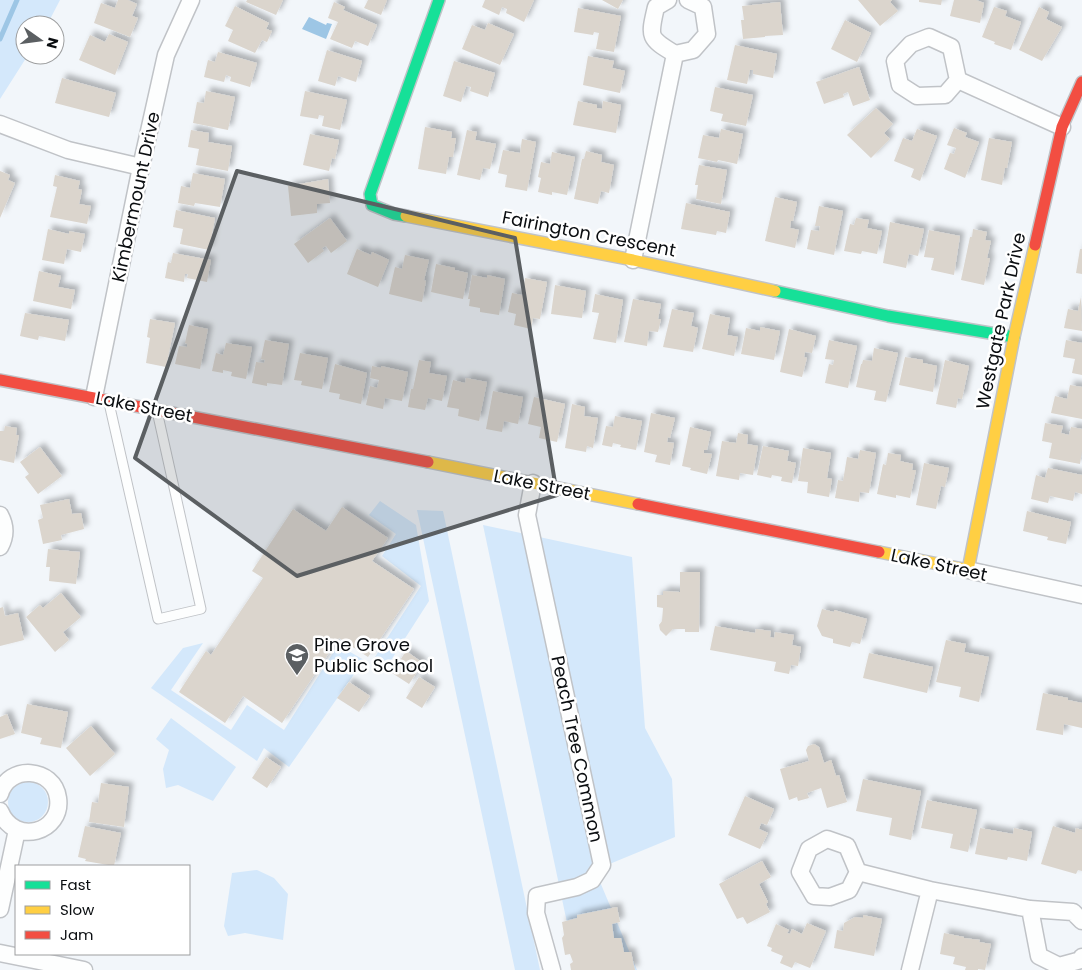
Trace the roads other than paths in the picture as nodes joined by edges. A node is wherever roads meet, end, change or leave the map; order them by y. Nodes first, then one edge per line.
1 (191, 0) edge
2 (439, 0) edge
3 (668, 0) edge
4 (688, 0) edge
5 (675, 54) junction
6 (958, 80) dead end
7 (1082, 82) edge
8 (0, 124) edge
9 (1062, 127) junction
10 (142, 167) junction
11 (633, 260) junction
12 (1014, 337) junction
13 (0, 380) edge
14 (102, 399) junction
15 (156, 409) junction
16 (532, 483) junction
17 (0, 515) edge
18 (0, 547) edge
19 (968, 570) junction
20 (1082, 595) edge
21 (0, 794) edge
22 (0, 810) edge
23 (17, 830) junction
24 (858, 872) dead end
25 (930, 890) junction
26 (0, 909) edge
27 (1030, 909) junction
28 (1082, 921) edge
29 (0, 953) edge
30 (1082, 957) edge
31 (84, 970) edge
32 (552, 970) edge
33 (910, 970) edge

1 - 10 street, Kimbermount Drive
2 - 11 street, Fairington Crescent
3 - 5 street
4 - 5 street
5 - 11 street
6 - 9 street
7 - 9 street, Westgate Park Drive
8 - 10 street
9 - 12 street, Westgate Park Drive
10 - 14 street, Kimbermount Drive
11 - 12 street, Fairington Crescent
12 - 19 street, Westgate Park Drive
13 - 14 street, Lake Street
14 - 15 street, Lake Street
14 - 15 lane
15 - 16 street, Lake Street
16 - 19 street, Lake Street
16 - 32 street, Peach Tree Common
17 - 18 street
19 - 20 street, Lake Street
21 - 23 street
22 - 23 street
23 - 26 street
24 - 25 street
25 - 27 street
25 - 33 street
27 - 28 street
27 - 30 street
29 - 31 street

